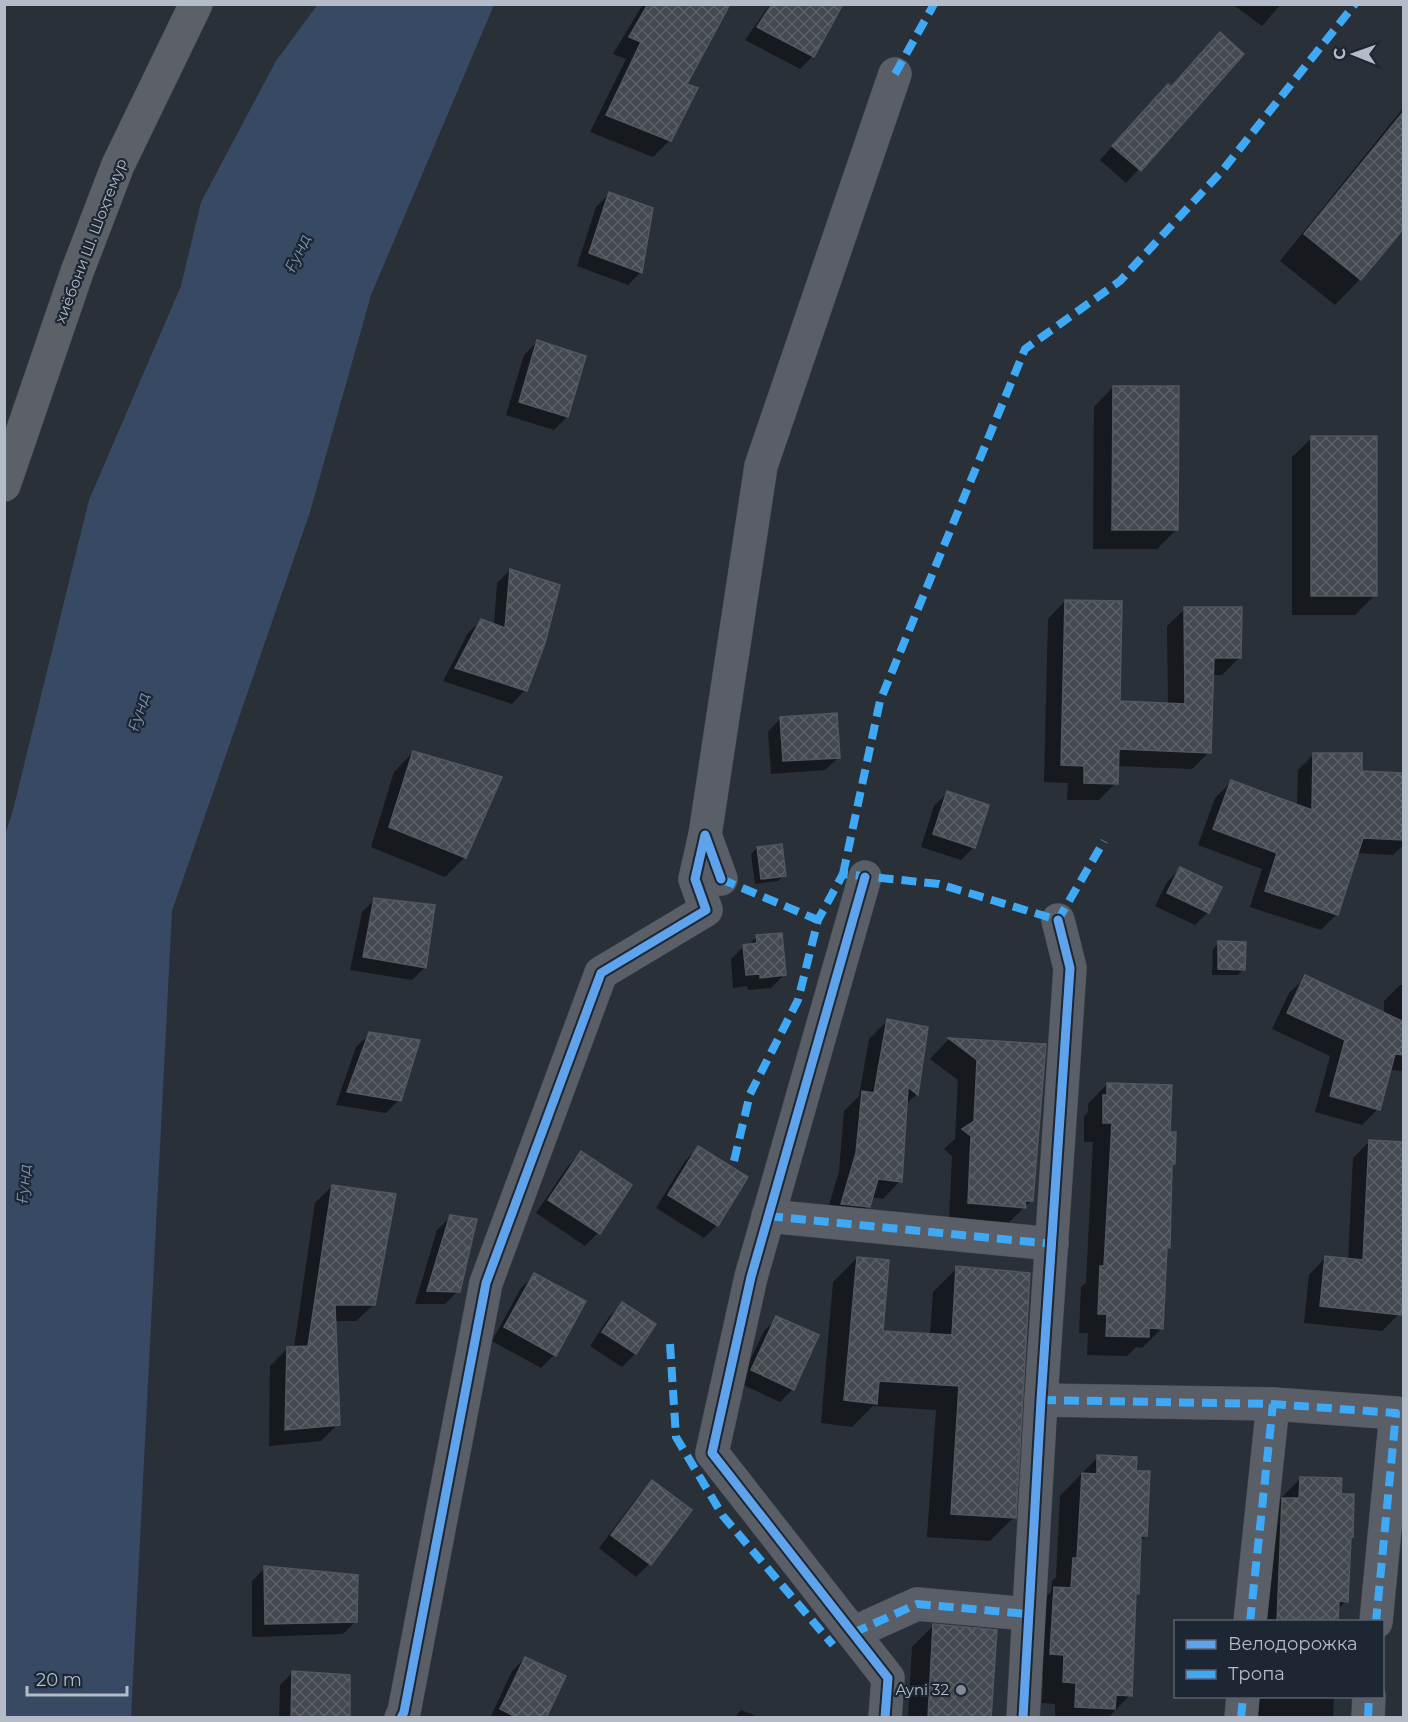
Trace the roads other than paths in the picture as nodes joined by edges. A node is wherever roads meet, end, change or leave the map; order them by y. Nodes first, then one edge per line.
1 (196, 4) edge
2 (896, 74) dead end
3 (4, 485) edge
4 (705, 835) junction
5 (865, 876) dead end
6 (721, 879) dead end
7 (1058, 920) dead end
8 (768, 1216) junction
9 (1052, 1244) junction
10 (1041, 1400) junction
11 (1273, 1404) junction
12 (1028, 1614) junction
13 (1250, 1620) edge
14 (1376, 1620) edge
15 (853, 1633) junction
16 (1243, 1698) edge
17 (1370, 1698) edge
18 (401, 1718) edge
19 (885, 1718) edge
20 (1023, 1718) edge
21 (1241, 1718) edge
22 (1368, 1718) edge

1 - 3 main road, хиёбони Ш. Шоҳтемур
2 - 4 street
4 - 6 street
4 - 18 street
5 - 8 street
7 - 9 street
8 - 9 street
8 - 15 street
9 - 10 street
10 - 11 street
10 - 12 street
11 - 13 street
11 - 14 street
12 - 15 street
12 - 20 street
15 - 19 street
16 - 21 street
17 - 22 street

